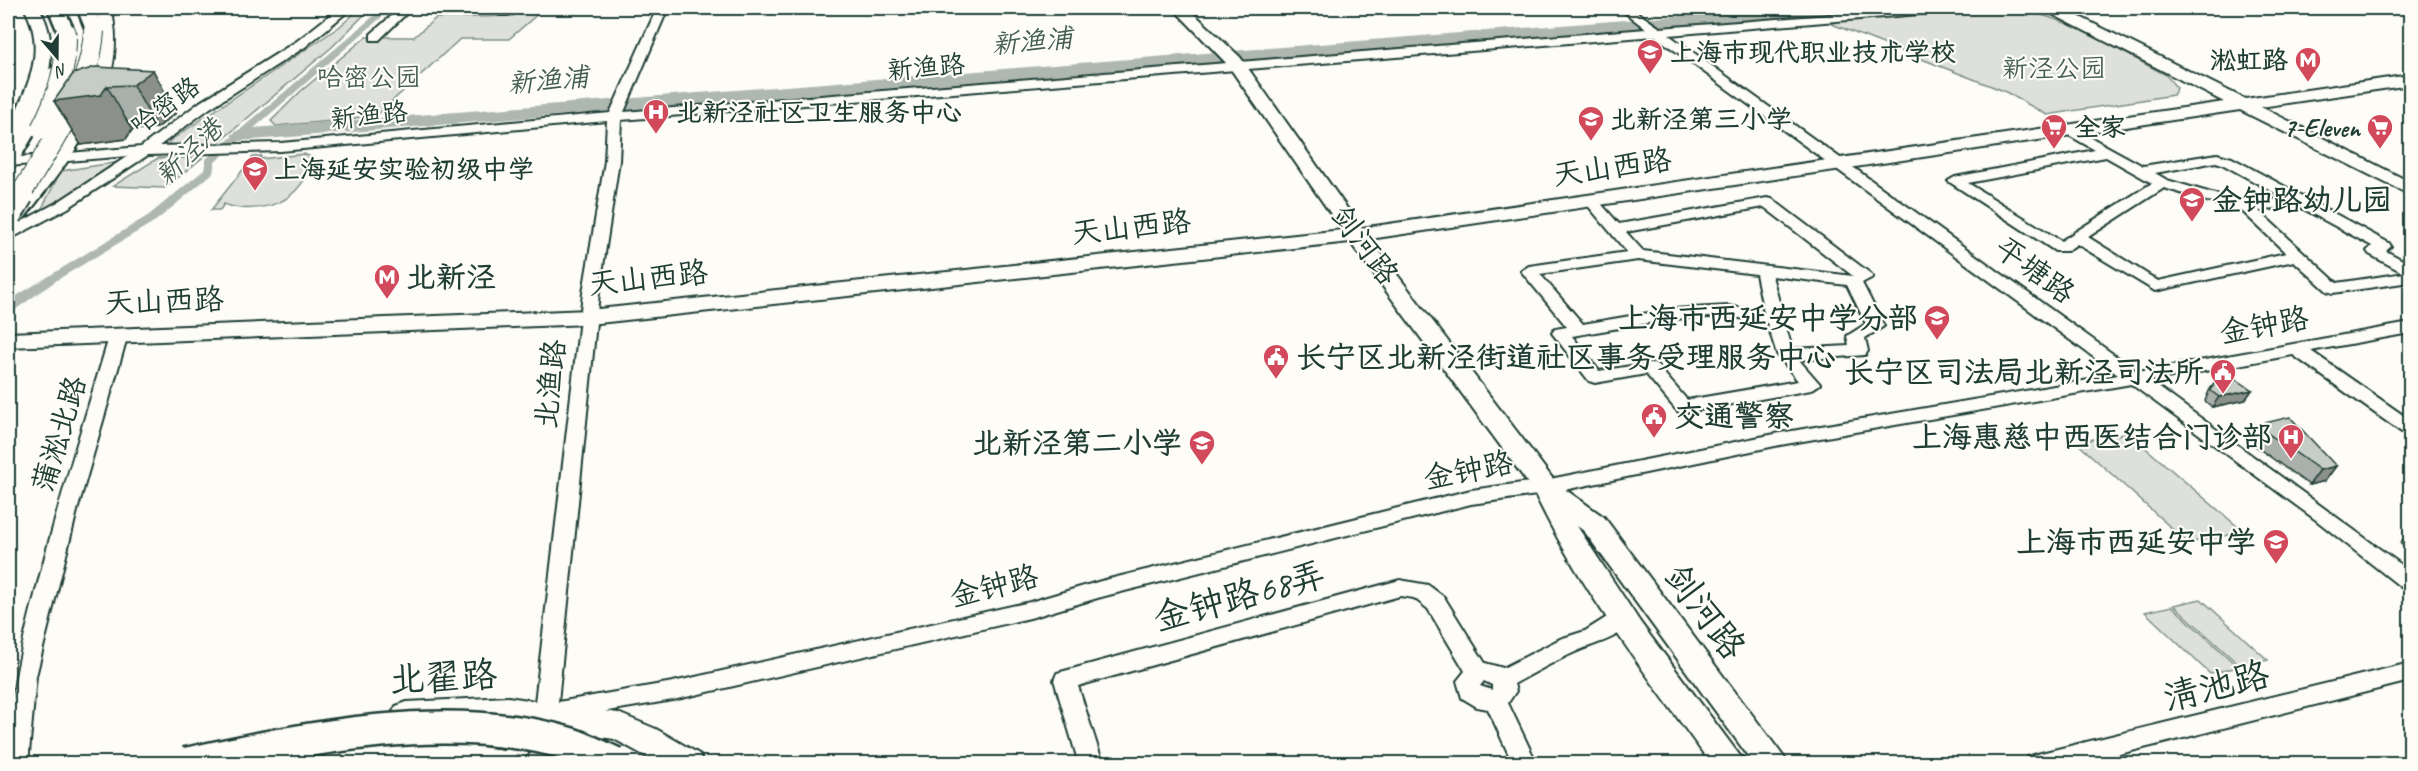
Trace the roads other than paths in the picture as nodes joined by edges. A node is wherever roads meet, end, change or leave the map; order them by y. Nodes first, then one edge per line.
1 (32, 8) edge
2 (56, 8) edge
3 (86, 8) edge
4 (104, 8) edge
5 (346, 8) edge
6 (406, 8) edge
7 (662, 8) edge
8 (1180, 8) edge
9 (1624, 8) edge
10 (1955, 8) edge
11 (2051, 8) edge
12 (2063, 8) edge
13 (2402, 8) edge
14 (2410, 10) edge
15 (1649, 26) junction
16 (375, 37) dead end
17 (67, 40) junction
18 (1237, 65) junction
19 (2410, 72) edge
20 (2410, 80) edge
21 (2248, 103) junction
22 (617, 109) junction
23 (2070, 130) junction
24 (8, 142) edge
25 (142, 151) junction
26 (2108, 152) junction
27 (57, 158) junction
28 (8, 161) edge
29 (1839, 165) junction
30 (2140, 171) junction
31 (8, 178) edge
32 (2410, 180) edge
33 (2162, 183) junction
34 (2410, 189) edge
35 (2298, 200) junction
36 (1591, 201) junction
37 (2248, 209) junction
38 (8, 215) edge
39 (8, 226) edge
40 (1617, 229) junction
41 (8, 235) edge
42 (1356, 235) junction
43 (2078, 238) junction
44 (1638, 255) junction
45 (2298, 255) junction
46 (1763, 270) junction
47 (2410, 270) edge
48 (2410, 277) edge
49 (1853, 281) junction
50 (589, 317) junction
51 (1776, 320) junction
52 (2410, 328) edge
53 (1579, 330) junction
54 (119, 334) junction
55 (8, 340) edge
56 (2296, 349) junction
57 (1786, 355) junction
58 (2132, 378) junction
59 (2410, 429) edge
60 (1545, 487) junction
61 (2410, 582) edge
62 (1623, 618) junction
63 (2410, 672) edge
64 (1498, 689) junction
65 (545, 714) junction
66 (286, 745) junction
67 (506, 763) edge
68 (16, 764) edge
69 (186, 764) edge
70 (198, 764) edge
71 (215, 764) edge
72 (223, 764) edge
73 (337, 764) edge
74 (396, 764) edge
75 (408, 764) edge
76 (616, 764) edge
77 (688, 764) edge
78 (1091, 764) edge
79 (1525, 764) edge
80 (1730, 764) edge
81 (1753, 764) edge
82 (1773, 764) edge
83 (2037, 764) edge

1 - 24 main road
2 - 17 highway
3 - 38 highway, bridge
4 - 27 main road
5 - 25 street, 哈密路
6 - 16 street
7 - 22 street, 北渔路
8 - 18 main road, 剑河路
9 - 15 street, 平塘路
10 - 15 street, 新渔路
11 - 21 main road
12 - 21 main road
13 - 14 street
15 - 18 street, 新渔路
15 - 29 street, 平塘路
17 - 28 highway, bridge
17 - 31 highway, bridge
18 - 22 street, 新渔路
18 - 42 main road, 剑河路
19 - 21 main road, 天山西路
20 - 21 main road, 天山西路
21 - 23 main road, 天山西路
21 - 32 main road
21 - 34 main road
22 - 25 street, 新渔路
22 - 50 street, 北渔路
23 - 26 street
23 - 29 main road, 天山西路
25 - 27 street, 新渔路
25 - 41 street, 哈密路
26 - 30 street
26 - 43 street
27 - 28 street, 新渔路
27 - 39 main road
29 - 36 main road, 天山西路
29 - 58 street, 平塘路
30 - 33 street
30 - 35 street
33 - 37 street
33 - 43 street
35 - 37 street
35 - 47 street
36 - 40 street
36 - 42 main road, 天山西路
37 - 45 street
40 - 44 street
40 - 49 street
42 - 50 main road, 天山西路
42 - 60 main road, 剑河路
43 - 45 street
44 - 46 street
44 - 53 street
45 - 48 street
46 - 49 street
46 - 51 street
49 - 57 street
50 - 54 main road, 天山西路
50 - 65 street, 北渔路
51 - 53 street
51 - 57 street
52 - 56 street, 金钟路
53 - 57 street
54 - 55 main road, 天山西路
54 - 68 street, 蒲淞北路
56 - 58 street, 金钟路
56 - 59 street
58 - 60 street, 金钟路
58 - 61 street, 平塘路
60 - 62 main road, 剑河路
60 - 65 street, 金钟路
60 - 81 main road
60 - 82 main road, 剑河路
62 - 64 street
62 - 80 main road, 剑河路
63 - 83 street, 清池路
64 - 78 street, 金钟路68弄
64 - 79 street
65 - 67 street
65 - 70 main road, 北翟路
65 - 77 main road, 北翟路
66 - 69 highway, bridge
66 - 71 highway, bridge
66 - 72 highway, bridge
66 - 76 highway, bridge
67 - 73 main road
74 - 75 highway

